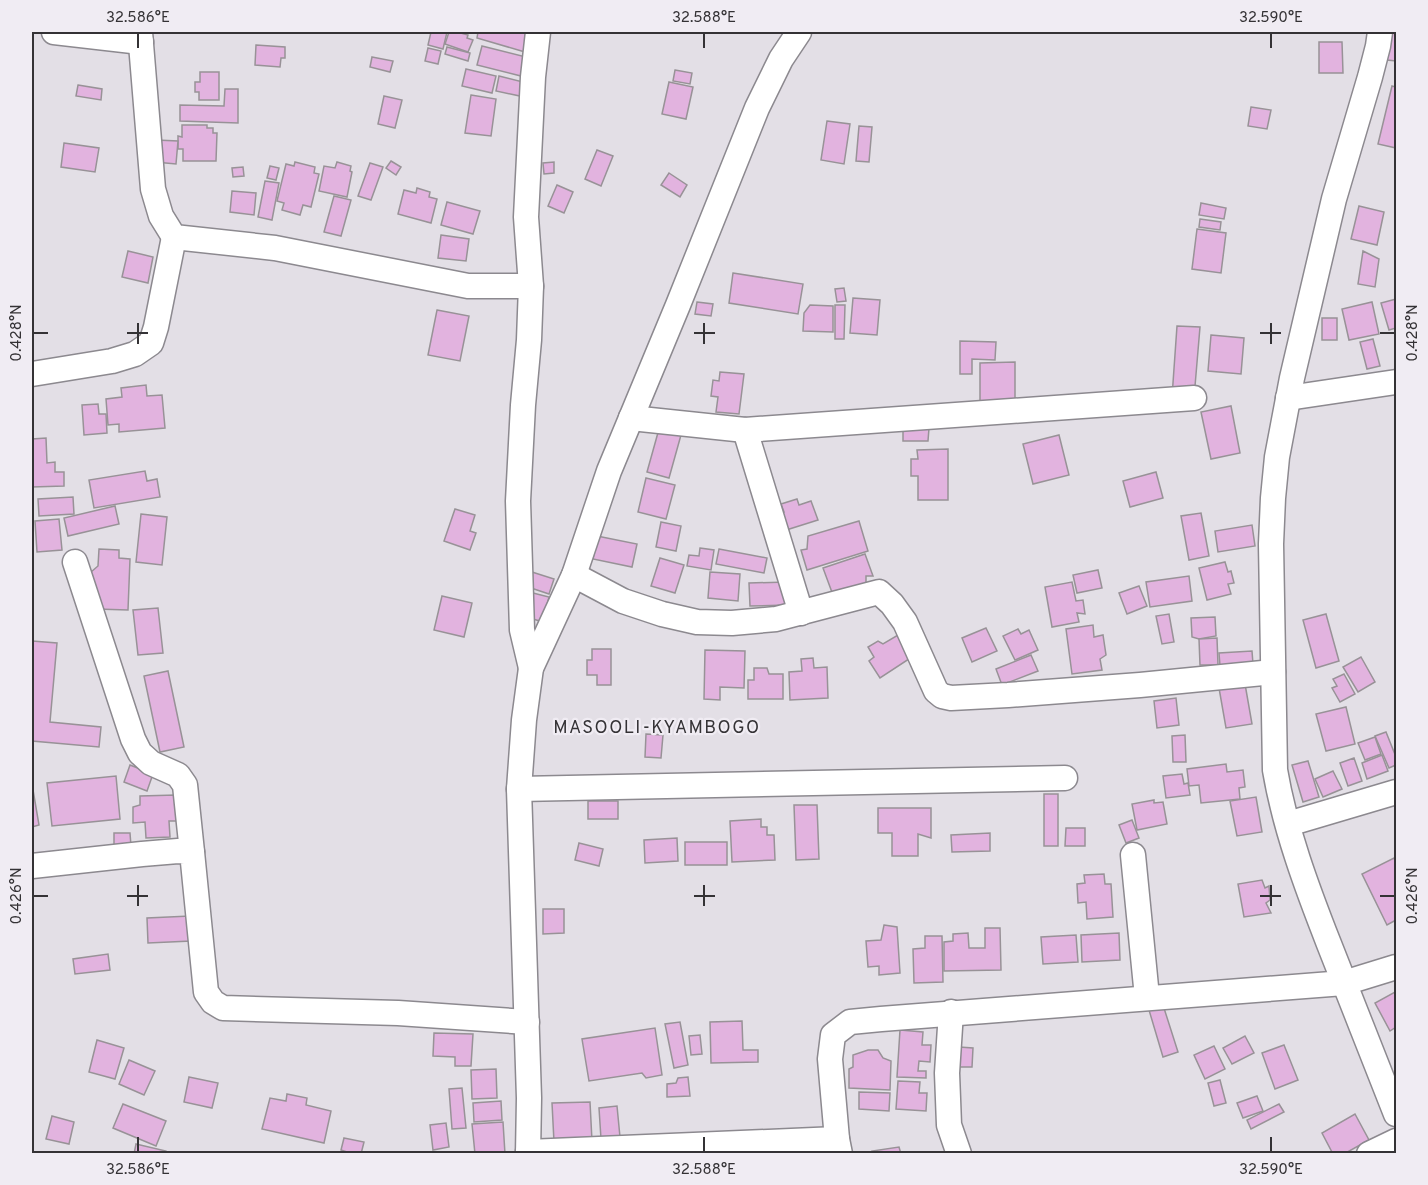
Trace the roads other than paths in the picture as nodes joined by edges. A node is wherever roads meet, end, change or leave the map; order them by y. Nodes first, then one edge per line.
1 (54, 32) edge
2 (538, 32) edge
3 (799, 32) edge
4 (1380, 32) edge
5 (141, 37) edge
6 (174, 237) junction
7 (531, 286) junction
8 (32, 374) edge
9 (1396, 382) edge
10 (1194, 398) dead end
11 (1288, 398) junction
12 (631, 418) junction
13 (745, 430) junction
14 (75, 562) dead end
15 (574, 575) junction
16 (801, 613) junction
17 (531, 668) junction
18 (1273, 672) junction
19 (1065, 778) dead end
20 (519, 789) junction
21 (1396, 792) edge
22 (1288, 824) junction
23 (192, 852) junction
24 (1133, 855) dead end
25 (32, 866) edge
26 (1396, 967) edge
27 (1344, 982) junction
28 (1147, 998) junction
29 (951, 1012) junction
30 (527, 1022) junction
31 (1396, 1114) edge
32 (1396, 1141) edge
33 (838, 1146) edge
34 (528, 1153) edge
35 (959, 1154) edge
36 (1369, 1154) edge

1 - 5 street
2 - 7 street
3 - 12 street
4 - 11 street
5 - 6 street
6 - 7 street
6 - 8 street
7 - 17 street
9 - 11 street
10 - 13 street
11 - 18 street
12 - 13 street
12 - 15 street
13 - 16 street
14 - 23 street
15 - 16 street
15 - 17 street
16 - 18 street
17 - 20 street
18 - 22 street
19 - 20 street
20 - 30 street
21 - 22 street
22 - 27 street
23 - 25 street
23 - 30 street
24 - 28 street
26 - 27 street
27 - 28 street
27 - 31 street
28 - 29 street
29 - 33 street
29 - 35 street
30 - 34 street
32 - 36 street
33 - 34 street

